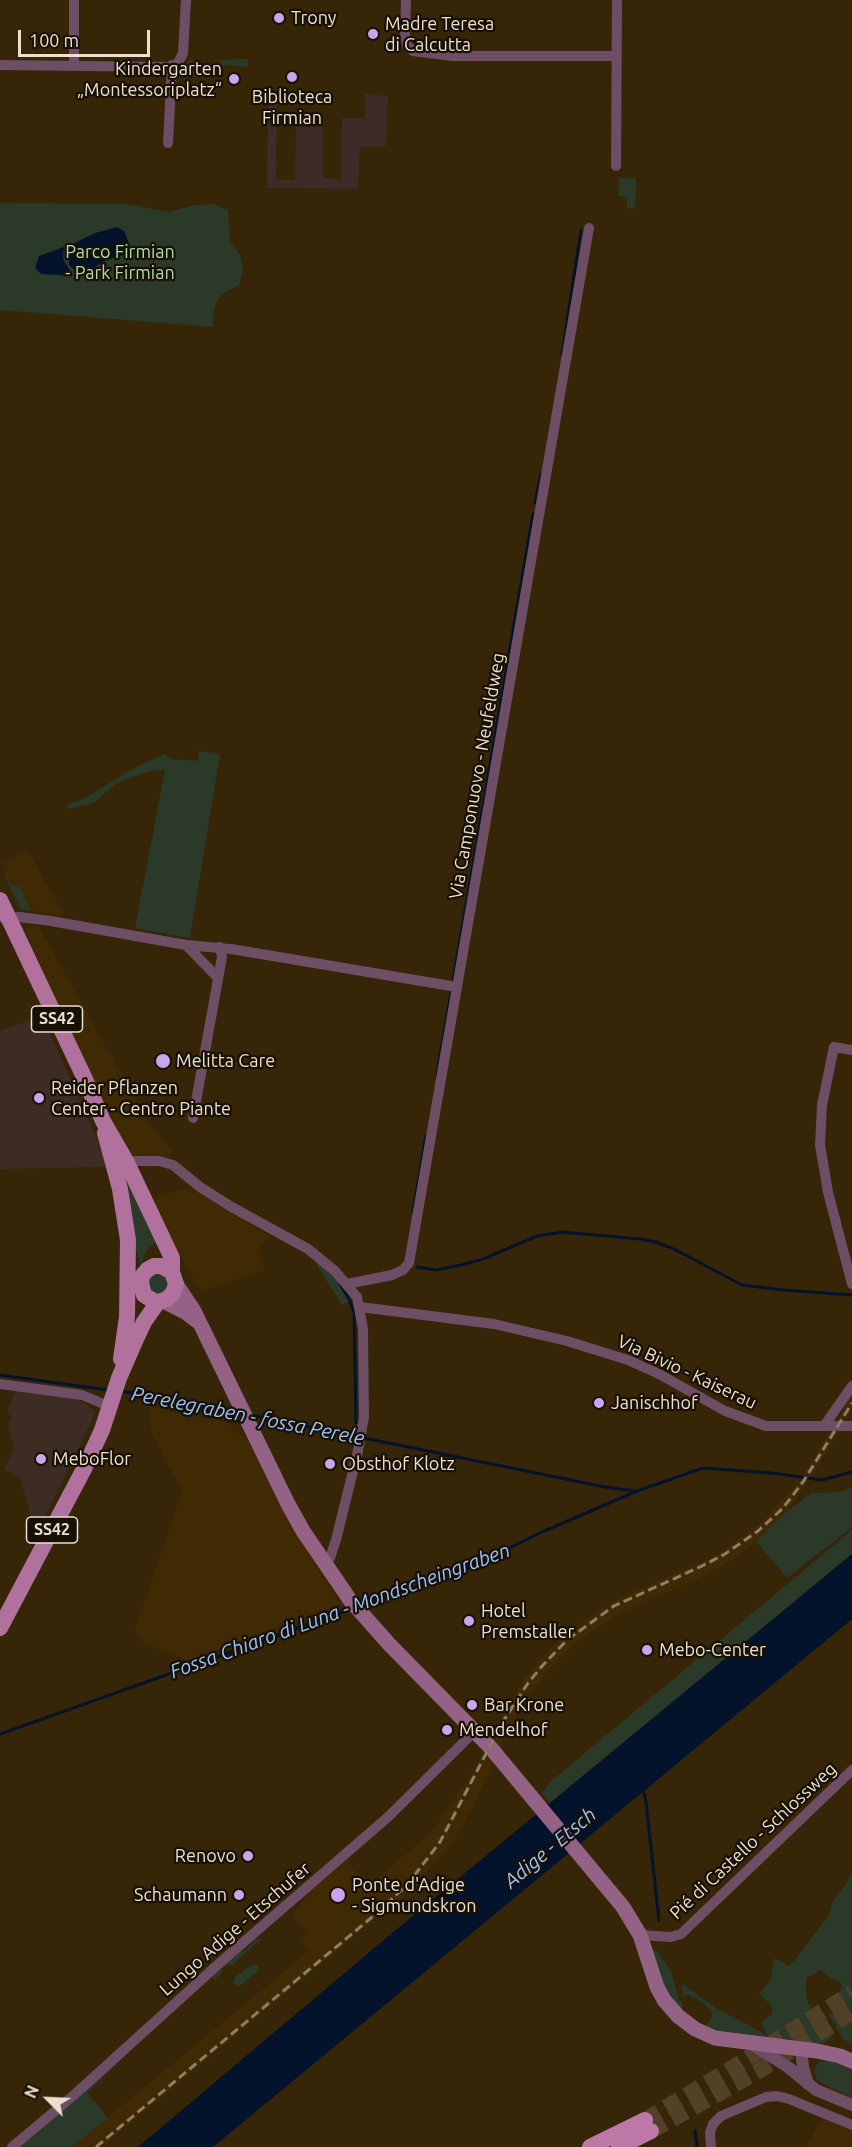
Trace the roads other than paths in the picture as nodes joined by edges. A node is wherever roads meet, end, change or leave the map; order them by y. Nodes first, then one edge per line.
1 (74, 0) edge
2 (186, 0) edge
3 (406, 0) edge
4 (617, 0) edge
5 (616, 56) junction
6 (0, 65) edge
7 (74, 65) junction
8 (172, 65) junction
9 (168, 143) dead end
10 (616, 166) dead end
11 (589, 228) dead end
12 (0, 900) edge
13 (4, 918) edge
14 (186, 945) junction
15 (220, 947) junction
16 (217, 977) junction
17 (453, 986) junction
18 (852, 1050) edge
19 (193, 1119) dead end
20 (103, 1121) junction
21 (135, 1161) dead end
22 (128, 1240) junction
23 (142, 1276) junction
24 (174, 1278) junction
25 (347, 1284) junction
26 (852, 1284) edge
27 (155, 1299) junction
28 (360, 1307) junction
29 (201, 1325) junction
30 (0, 1384) edge
31 (116, 1386) junction
32 (852, 1386) edge
33 (824, 1426) junction
34 (852, 1426) edge
35 (325, 1563) junction
36 (0, 1628) edge
37 (475, 1731) junction
38 (852, 1770) edge
39 (640, 1935) junction
40 (750, 2043) junction
41 (794, 2048) junction
42 (817, 2051) junction
43 (852, 2061) edge
44 (788, 2067) junction
45 (803, 2067) junction
46 (808, 2085) junction
47 (852, 2105) edge
48 (852, 2125) edge
49 (12, 2147) edge
50 (590, 2147) edge
51 (619, 2147) edge
52 (711, 2147) edge

1 - 7 street
2 - 8 street
3 - 5 street
4 - 5 street
5 - 10 street
6 - 7 street
7 - 8 street
8 - 9 street
11 - 17 street, Via Camponuovo - Neufeldweg
12 - 13 main road, SS42
13 - 14 street
13 - 20 main road, SS42
14 - 15 street
14 - 16 street
15 - 16 street
15 - 17 street
16 - 19 street
17 - 25 street, Via Camponuovo - Neufeldweg
18 - 26 street
20 - 22 main road, SS42
20 - 24 main road, SS42
21 - 25 street
22 - 23 main road, SS42
22 - 31 main road, SS42
23 - 24 main road
23 - 27 main road, SS42
24 - 27 main road, SS42
24 - 29 main road
25 - 28 street
27 - 29 main road
27 - 31 main road, SS42
28 - 33 street, Via Bivio - Kaiserau
28 - 35 street
29 - 35 main road
30 - 31 street
31 - 36 main road, SS42
32 - 33 street
33 - 34 street, Via Bivio - Kaiserau
35 - 37 main road
37 - 39 main road
37 - 49 street, Lungo Adige - Etschufer
38 - 39 street, Pié di Castello - Schlossweg
39 - 40 main road
40 - 41 main road
40 - 44 street
41 - 42 main road
41 - 44 street
41 - 45 street
42 - 43 main road
42 - 45 street
44 - 46 street
45 - 46 street
46 - 47 street
48 - 52 street
50 - 51 highway

